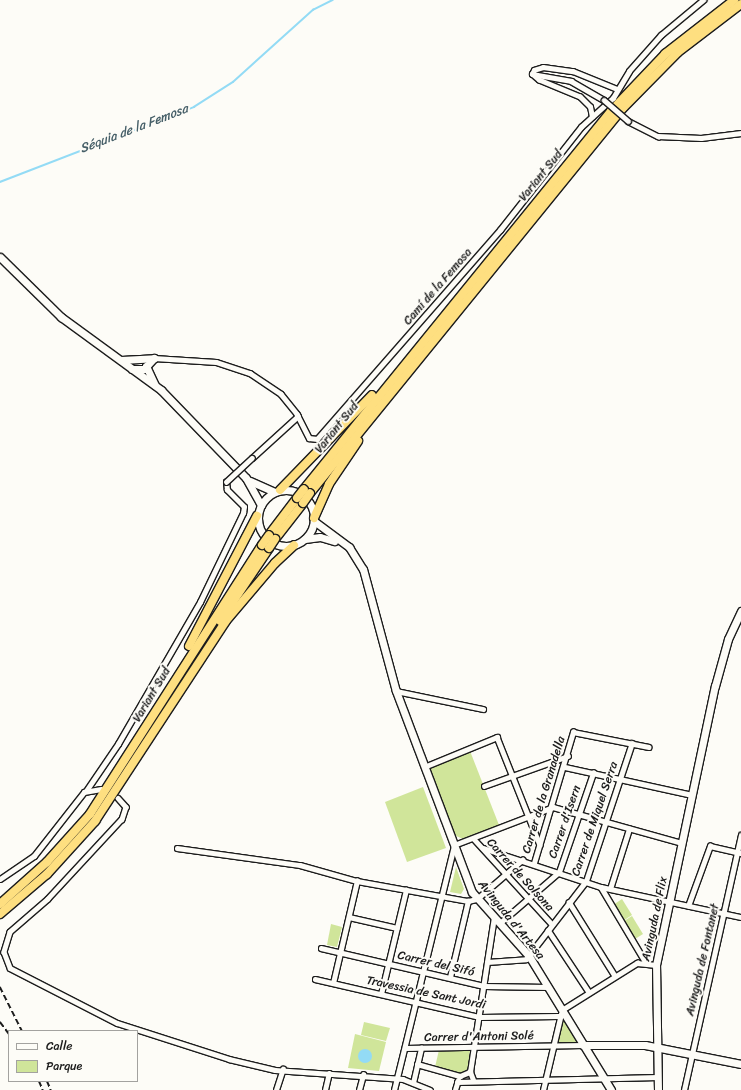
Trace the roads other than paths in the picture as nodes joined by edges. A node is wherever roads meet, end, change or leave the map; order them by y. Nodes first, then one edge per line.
1 (703, 0) edge
2 (734, 0) edge
3 (741, 4) edge
4 (532, 74) junction
5 (617, 89) junction
6 (592, 117) junction
7 (741, 133) edge
8 (0, 257) edge
9 (455, 300) junction
10 (437, 335) junction
11 (154, 358) junction
12 (120, 360) junction
13 (139, 360) junction
14 (146, 366) junction
15 (135, 371) junction
16 (155, 385) junction
17 (298, 416) junction
18 (246, 478) junction
19 (278, 491) junction
20 (307, 491) junction
21 (261, 505) junction
22 (257, 516) junction
23 (314, 520) junction
24 (305, 539) junction
25 (329, 539) junction
26 (294, 545) junction
27 (266, 546) junction
28 (352, 551) junction
29 (363, 572) junction
30 (741, 612) edge
31 (395, 688) junction
32 (171, 702) junction
33 (483, 709) dead end
34 (632, 743) junction
35 (649, 747) dead end
36 (568, 756) junction
37 (424, 767) junction
38 (565, 768) junction
39 (120, 770) junction
40 (593, 773) junction
41 (512, 776) junction
42 (620, 778) junction
43 (484, 786) dead end
44 (101, 789) dead end
45 (86, 791) junction
46 (692, 795) junction
47 (118, 798) dead end
48 (553, 807) junction
49 (578, 814) junction
50 (528, 816) junction
51 (605, 822) junction
52 (629, 829) junction
53 (741, 835) edge
54 (474, 838) junction
55 (682, 843) junction
56 (454, 845) junction
57 (540, 845) junction
58 (177, 848) dead end
59 (483, 848) junction
60 (739, 853) edge
61 (460, 860) junction
62 (522, 860) junction
63 (450, 863) junction
64 (534, 863) junction
65 (559, 872) junction
66 (506, 873) junction
67 (0, 879) edge
68 (357, 881) junction
69 (586, 881) junction
70 (601, 887) junction
71 (610, 889) junction
72 (406, 890) junction
73 (442, 896) junction
74 (528, 898) junction
75 (478, 899) junction
76 (468, 901) junction
77 (569, 902) junction
78 (670, 902) junction
79 (0, 904) edge
80 (688, 906) junction
81 (724, 913) junction
82 (0, 914) edge
83 (348, 917) junction
84 (494, 917) junction
85 (741, 917) edge
86 (500, 923) junction
87 (552, 924) junction
88 (396, 928) junction
89 (548, 930) junction
90 (321, 948) dead end
91 (340, 952) junction
92 (528, 956) junction
93 (645, 961) junction
94 (488, 962) junction
95 (388, 964) junction
96 (656, 965) junction
97 (423, 972) junction
98 (615, 976) junction
99 (450, 977) junction
100 (315, 978) dead end
101 (333, 983) junction
102 (484, 986) junction
103 (548, 987) junction
104 (589, 992) junction
105 (381, 994) junction
106 (416, 1002) junction
107 (561, 1013) junction
108 (480, 1016) junction
109 (583, 1045) junction
110 (553, 1046) junction
111 (658, 1047) junction
112 (405, 1048) junction
113 (421, 1048) junction
114 (475, 1048) junction
115 (691, 1053) junction
116 (417, 1064) junction
117 (741, 1064) edge
118 (283, 1069) junction
119 (470, 1072) junction
120 (329, 1073) junction
121 (363, 1075) junction
122 (460, 1076) junction
123 (658, 1077) junction
124 (397, 1078) junction
125 (546, 1078) junction
126 (603, 1078) junction
127 (473, 1080) junction
128 (457, 1082) junction
129 (413, 1083) junction
130 (427, 1089) edge
131 (276, 1090) edge
132 (325, 1090) edge
133 (359, 1090) edge
134 (394, 1090) edge
135 (455, 1090) edge
136 (543, 1090) edge
137 (611, 1090) edge
138 (658, 1090) edge
139 (684, 1090) edge

1 - 5 street, Camí de la Femosa
2 - 9 highway, Variant Sud
3 - 10 highway
4 - 5 street
4 - 6 street
4 - 7 street, bridge
5 - 6 street, Camí de la Femosa
6 - 17 street, Camí de la Femosa
8 - 12 main road
9 - 19 highway
9 - 20 highway, Variant Sud
10 - 20 highway, Variant Sud
10 - 23 highway
11 - 13 main road
11 - 14 main road
11 - 17 street, Camí de la Femosa
12 - 13 main road
12 - 15 main road
13 - 15 main road
14 - 15 main road
14 - 16 main road
15 - 16 main road
16 - 18 main road
17 - 45 street, bridge
18 - 19 main road
18 - 21 main road
19 - 21 main road
19 - 23 main road
20 - 27 highway, Variant Sud, bridge
21 - 22 main road
22 - 26 main road
22 - 39 highway
23 - 24 main road
23 - 28 main road
24 - 25 main road
24 - 26 main road
25 - 28 main road
25 - 29 main road
26 - 32 highway
27 - 32 highway, Variant Sud
27 - 39 highway, Variant Sud
28 - 29 main road
29 - 31 main road, Avinguda d'Artesa
30 - 46 main road, Avinguda de Flix
31 - 33 street
31 - 37 main road, Avinguda d'Artesa
32 - 82 highway
34 - 35 street
34 - 36 street, Carrer de la Granadella
34 - 42 street, Carrer de Miquel Serra
36 - 38 street, Carrer de la Granadella
36 - 41 street
37 - 41 street
37 - 56 main road, Avinguda d'Artesa
38 - 40 street
38 - 48 street, Carrer de la Granadella
39 - 79 highway, Variant Sud
40 - 42 street
40 - 49 street, Carrer d'Isern
41 - 43 street
41 - 50 street
42 - 46 street
42 - 51 street, Carrer de Miquel Serra
44 - 45 street
45 - 67 street
46 - 55 main road, Avinguda de Flix
47 - 118 street
48 - 49 street
48 - 50 street
48 - 57 street, Carrer de la Granadella
49 - 51 street
49 - 65 street, Carrer d'Isern
50 - 54 street
50 - 57 street
51 - 52 street
51 - 69 street, Carrer de Miquel Serra
52 - 55 street
52 - 71 street
53 - 60 street, Avinguda de Fontanet
54 - 56 street
54 - 59 street, Carrer de Solsona
55 - 78 main road, Avinguda de Flix
56 - 61 main road, Avinguda d'Artesa
56 - 63 street
57 - 64 street, Carrer de la Granadella
58 - 68 street
59 - 62 street
59 - 66 street, Carrer de Solsona
60 - 80 street
60 - 81 street, Avinguda de Fontanet
61 - 63 street
61 - 75 main road, Avinguda d'Artesa
62 - 64 street
62 - 66 street
63 - 73 street
64 - 65 street
65 - 69 street
65 - 74 street, Carrer d'Isern
66 - 74 street, Carrer de Solsona
66 - 75 street
68 - 72 street
68 - 83 street
69 - 70 street
69 - 77 street, Carrer de Miquel Serra
70 - 71 street
70 - 93 street
71 - 78 street
72 - 73 street
72 - 88 street
73 - 76 street
73 - 97 street
74 - 86 street, Carrer d'Isern
74 - 87 street, Carrer de Solsona
75 - 76 street
75 - 84 main road, Avinguda d'Artesa
76 - 99 street
77 - 87 street, Carrer de Miquel Serra
77 - 98 street
78 - 80 street
78 - 96 main road, Avinguda de Flix
80 - 81 street
81 - 85 street
81 - 115 street, Avinguda de Fontanet
83 - 88 street
83 - 91 street
84 - 86 main road, Avinguda d'Artesa
84 - 94 street
86 - 92 main road, Avinguda d'Artesa
87 - 89 street, Carrer de Miquel Serra
88 - 95 street
89 - 92 street, Carrer de Miquel Serra
89 - 104 street
90 - 91 street, Carrer del Sifó
91 - 95 street, Carrer del Sifó
91 - 101 street
92 - 94 street
92 - 103 main road, Avinguda d'Artesa
93 - 96 street
93 - 98 street
94 - 102 street
95 - 97 street, Carrer del Sifó
95 - 105 street
96 - 111 main road, Avinguda de Flix
97 - 99 street, Carrer del Sifó
97 - 106 street
98 - 104 street
99 - 102 street, Carrer del Sifó
100 - 101 street, Travessia de Sant Jordi
101 - 105 street, Travessia de Sant Jordi
102 - 103 street, Carrer del Sifó
102 - 108 street
103 - 107 main road, Avinguda d'Artesa
104 - 107 street
105 - 106 street, Travessia de Sant Jordi
106 - 108 street, Travessia de Sant Jordi
106 - 112 street
107 - 108 street, Travessia de Sant Jordi
107 - 109 main road, Avinguda d'Artesa
107 - 110 street
108 - 114 street
109 - 110 street, Carrer d'Antoni Solé
109 - 111 main road
109 - 126 main road, Avinguda d'Artesa
110 - 114 street, Carrer d'Antoni Solé
110 - 125 street
111 - 115 main road
111 - 123 main road, Avinguda de Flix
112 - 113 street, Carrer d'Antoni Solé
112 - 124 street
113 - 114 street, Carrer d'Antoni Solé
113 - 116 street
114 - 119 street
115 - 117 main road
115 - 139 street, Avinguda de Fontanet
116 - 122 street
116 - 129 street
118 - 120 street
118 - 131 street
119 - 122 street
119 - 127 street
120 - 121 street
120 - 132 street
121 - 124 street
121 - 133 street
122 - 128 street
123 - 126 street
123 - 138 main road, Avinguda de Flix
124 - 129 street
124 - 134 street
125 - 126 street
125 - 127 street
125 - 136 street
126 - 137 main road, Avinguda d'Artesa
127 - 128 street
128 - 135 street
129 - 130 street

